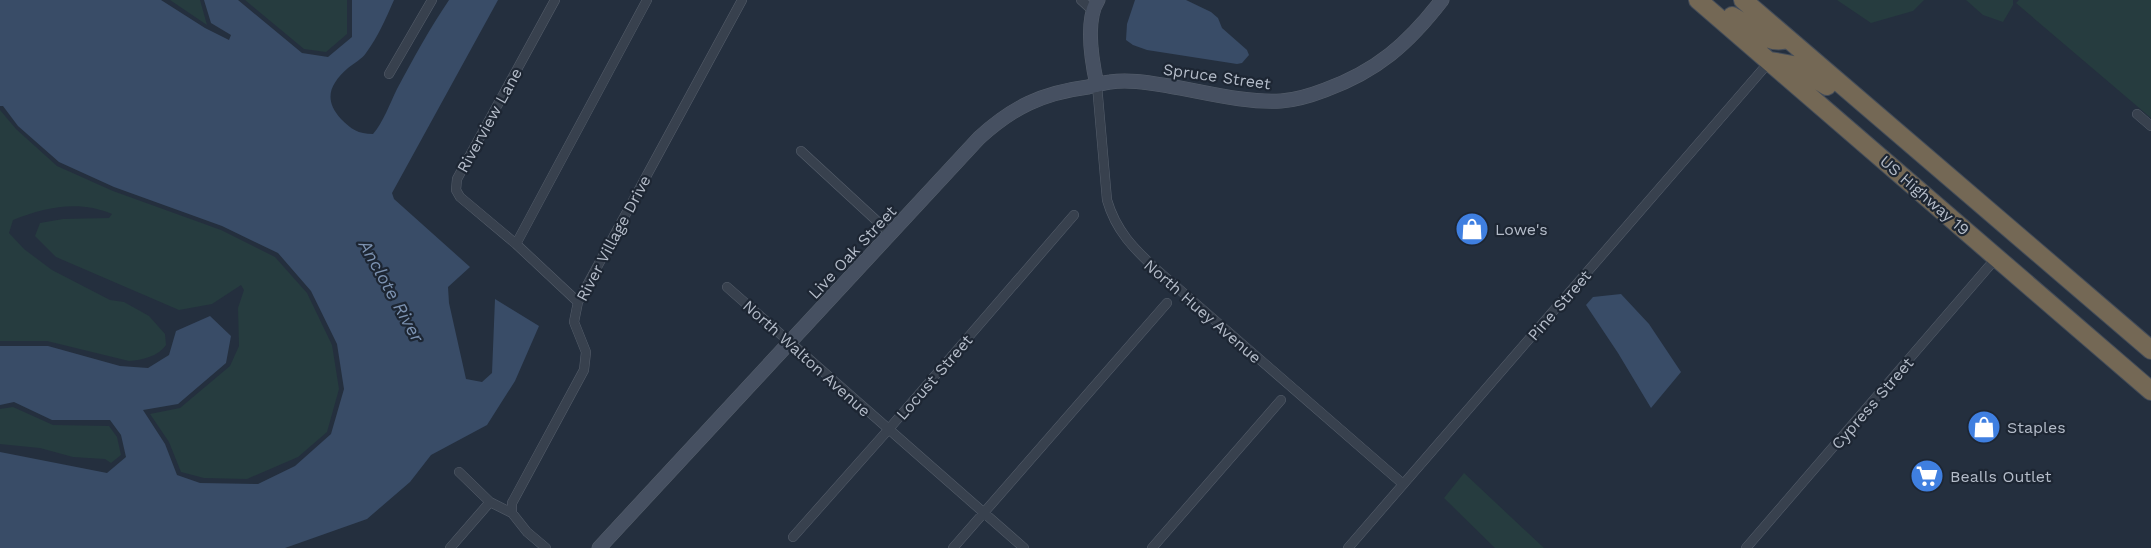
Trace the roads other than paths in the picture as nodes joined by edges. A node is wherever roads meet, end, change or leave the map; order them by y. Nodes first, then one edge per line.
1 (432, 0) edge
2 (555, 0) edge
3 (648, 0) edge
4 (742, 0) edge
5 (1081, 0) edge
6 (1442, 0) edge
7 (1698, 0) edge
8 (1743, 0) edge
9 (1095, 5) edge
10 (1788, 39) junction
11 (1770, 61) junction
12 (389, 74) dead end
13 (1097, 85) junction
14 (2137, 114) dead end
15 (1889, 126) junction
16 (2151, 126) edge
17 (801, 151) dead end
18 (1074, 215) dead end
19 (891, 234) junction
20 (516, 244) junction
21 (1997, 257) junction
22 (727, 287) dead end
23 (578, 302) junction
24 (1167, 303) dead end
25 (790, 343) junction
26 (2151, 350) edge
27 (2151, 390) edge
28 (1281, 400) dead end
29 (888, 430) junction
30 (459, 472) dead end
31 (1403, 484) junction
32 (490, 502) junction
33 (512, 513) junction
34 (984, 513) junction
35 (793, 537) dead end
36 (450, 548) edge
37 (546, 548) edge
38 (599, 548) edge
39 (953, 548) edge
40 (1024, 548) edge
41 (1152, 548) edge
42 (1348, 548) edge
43 (1746, 548) edge

1 - 12 street
2 - 20 street, Riverview Lane
3 - 20 street
4 - 23 street, River Village Drive
5 - 9 street
6 - 13 street, Spruce Street
7 - 10 highway
7 - 11 highway, US Highway 19
8 - 10 highway, US Highway 19
9 - 13 street
10 - 15 highway, US Highway 19
11 - 15 highway
11 - 21 highway, US Highway 19
11 - 31 street, Pine Street
13 - 19 street, Live Oak Street
13 - 31 street, North Huey Avenue
14 - 16 street
15 - 26 highway, US Highway 19
17 - 19 street
18 - 29 street, Locust Street
19 - 25 street, Live Oak Street
20 - 23 street, Riverview Lane
21 - 27 highway, US Highway 19
21 - 43 street, Cypress Street
22 - 25 street, North Walton Avenue
23 - 33 street, River Village Drive
24 - 34 street
25 - 29 street, North Walton Avenue
25 - 38 street, Live Oak Street
28 - 41 street
29 - 34 street, North Walton Avenue
29 - 35 street, Locust Street
30 - 32 street
31 - 42 street, Pine Street
32 - 33 street
32 - 36 street
33 - 37 street
34 - 39 street
34 - 40 street, North Walton Avenue

